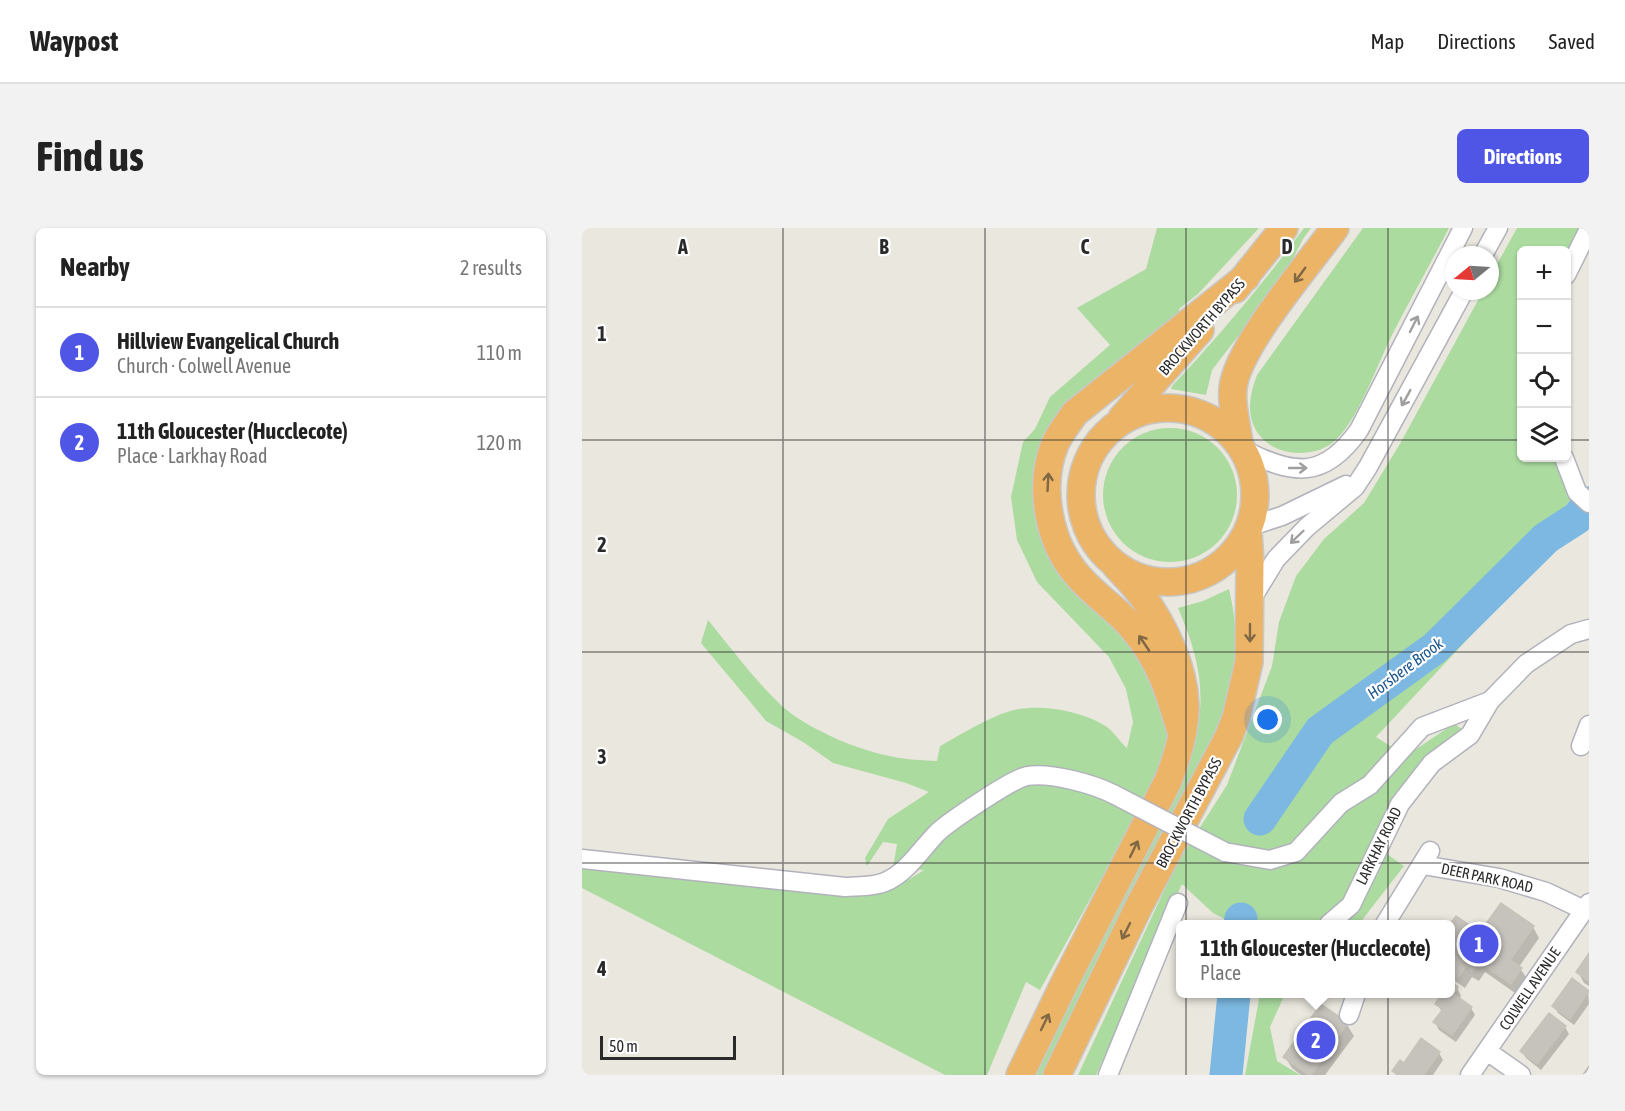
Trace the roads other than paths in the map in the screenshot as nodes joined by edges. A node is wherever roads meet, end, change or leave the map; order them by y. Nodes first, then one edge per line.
1 (1284, 228) edge
2 (1335, 228) edge
3 (1463, 228) edge
4 (1498, 228) edge
5 (1589, 229) edge
6 (1488, 246) edge
7 (1571, 264) edge
8 (1246, 277) junction
9 (1459, 300) edge
10 (1117, 423) junction
11 (1241, 447) junction
12 (1566, 462) edge
13 (1368, 467) junction
14 (1583, 498) edge
15 (1249, 529) junction
16 (1116, 566) junction
17 (1250, 603) junction
18 (1589, 629) edge
19 (1490, 701) junction
20 (1589, 725) edge
21 (1182, 735) junction
22 (1581, 746) dead end
23 (582, 860) edge
24 (1178, 903) dead end
25 (1586, 906) edge
26 (1334, 920) edge
27 (1387, 920) edge
28 (1174, 932) edge
29 (1354, 998) edge
30 (1349, 1015) dead end
31 (1487, 1051) junction
32 (1020, 1075) edge
33 (1057, 1075) edge
34 (1108, 1075) edge
35 (1470, 1075) edge
36 (1521, 1075) edge

1 - 8 highway, BROCKWORTH BYPASS
2 -> 11 highway
11 -> 3 street
4 - 6 street
5 - 7 street
8 - 10 highway, BROCKWORTH BYPASS
21 -> 8 highway
9 -> 13 street
10 - 11 highway
10 - 16 highway
11 - 15 highway
12 - 14 street
13 - 15 street
13 -> 17 street
15 - 16 highway
15 - 17 highway, BROCKWORTH BYPASS
16 - 21 highway
17 -> 33 highway, BROCKWORTH BYPASS
18 - 19 street, LARKHAY ROAD
19 - 23 street, bridge
19 - 26 street, LARKHAY ROAD
20 - 22 street
32 -> 21 highway
24 - 28 street
25 - 27 street, DEER PARK ROAD
25 - 31 street, COLWELL AVENUE
28 - 34 street
29 - 30 street
31 - 35 street, COLWELL AVENUE
31 - 36 street

